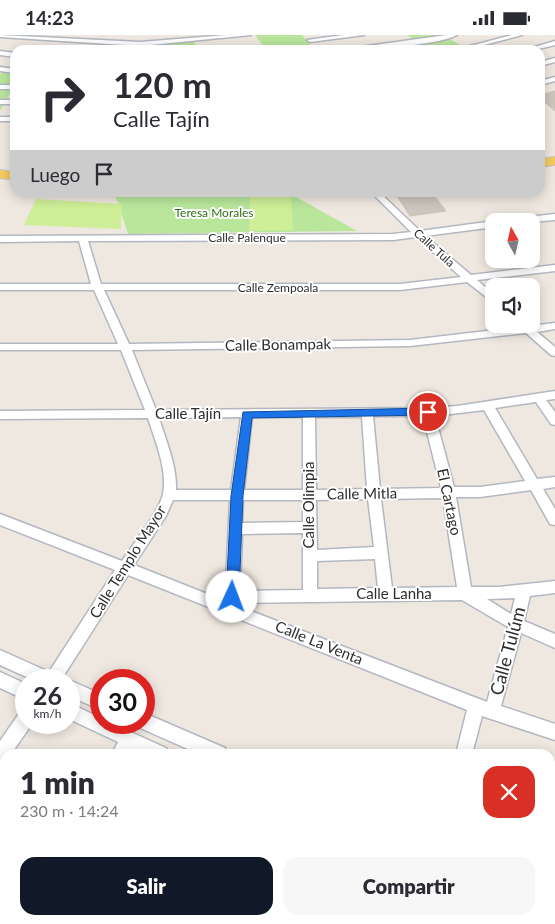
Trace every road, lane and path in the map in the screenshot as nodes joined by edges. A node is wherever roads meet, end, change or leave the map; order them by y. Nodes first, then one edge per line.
1 (0, 35) edge
2 (7, 35) edge
3 (102, 35) edge
4 (144, 35) edge
5 (182, 35) edge
6 (248, 35) edge
7 (306, 35) edge
8 (361, 35) edge
9 (454, 35) edge
10 (519, 35) edge
11 (34, 36) edge
12 (220, 36) edge
13 (65, 37) edge
14 (187, 41) junction
15 (96, 42) junction
16 (140, 44) junction
17 (388, 45) edge
18 (478, 45) edge
19 (380, 197) edge
20 (555, 217) edge
21 (540, 219) edge
22 (485, 225) edge
23 (419, 235) junction
24 (0, 239) edge
25 (82, 239) junction
26 (555, 268) edge
27 (470, 279) junction
28 (0, 287) edge
29 (97, 288) junction
30 (485, 292) edge
31 (540, 326) edge
32 (555, 326) edge
33 (492, 333) edge
34 (532, 333) edge
35 (0, 347) edge
36 (126, 347) junction
37 (555, 353) edge
38 (555, 395) edge
39 (538, 397) junction
40 (487, 405) junction
41 (428, 412) junction
42 (367, 413) junction
43 (247, 414) junction
44 (309, 414) junction
45 (0, 415) edge
46 (152, 415) junction
47 (555, 421) edge
48 (555, 482) edge
49 (534, 485) junction
50 (449, 493) junction
51 (374, 494) junction
52 (169, 495) junction
53 (310, 495) junction
54 (237, 496) junction
55 (0, 519) edge
56 (555, 520) edge
57 (309, 527) junction
58 (235, 529) junction
59 (380, 553) junction
60 (310, 556) junction
61 (124, 569) junction
62 (555, 587) edge
63 (524, 591) junction
64 (386, 594) junction
65 (465, 594) junction
66 (310, 596) junction
67 (232, 603) junction
68 (516, 625) junction
69 (555, 641) edge
70 (0, 657) edge
71 (27, 669) edge
72 (58, 669) edge
73 (0, 680) edge
74 (15, 687) edge
75 (476, 706) junction
76 (492, 711) junction
77 (80, 716) edge
78 (155, 726) edge
79 (555, 732) edge
80 (15, 734) edge
81 (129, 739) junction
82 (4, 749) edge
83 (123, 749) edge
84 (150, 749) edge
85 (208, 749) edge
86 (465, 749) edge

1 - 2 street
2 - 11 street
3 - 15 street
4 - 16 street
5 - 14 street
6 - 12 street
7 - 8 street
9 - 17 street
10 - 18 street
11 - 13 street
12 - 14 street
13 - 15 street
14 - 16 street
15 - 16 street
19 - 23 street, Calle Tula
20 - 21 street
22 - 23 street, Calle Palenque
23 - 25 street, Calle Palenque
23 - 27 street, Calle Tula
24 - 25 street, Calle Palenque
25 - 29 street, Calle Templo Mayor
26 - 27 street, Calle Zempoala
27 - 29 street, Calle Zempoala
27 - 30 street, Calle Tula
28 - 29 street, Calle Zempoala
29 - 36 street, Calle Templo Mayor
31 - 32 street, Calle Bonampak
33 - 36 street, Calle Bonampak
34 - 37 street
35 - 36 street, Calle Bonampak
36 - 46 street, Calle Templo Mayor
38 - 39 street, Calle Tajín
39 - 40 street, Calle Tajín
39 - 47 street
40 - 41 street, Calle Tajín
40 - 49 street
41 - 42 street, Calle Tajín
41 - 50 street, El Cartago
42 - 44 street, Calle Tajín
42 - 51 street
43 - 44 street, Calle Tajín
43 - 46 street, Calle Tajín
43 - 54 street
44 - 53 street, Calle Olimpia
45 - 46 street, Calle Tajín
46 - 52 street, Calle Templo Mayor
48 - 49 street, Calle Mitla
49 - 50 street, Calle Mitla
49 - 56 street
50 - 51 street, Calle Mitla
50 - 65 street, El Cartago
51 - 53 street, Calle Mitla
51 - 59 street
52 - 54 street, Calle Mitla
52 - 61 street, Calle Templo Mayor
53 - 54 street, Calle Mitla
53 - 57 street, Calle Olimpia
54 - 58 street
55 - 61 street, Calle La Venta
57 - 58 street
57 - 60 street, Calle Olimpia
58 - 67 street
59 - 60 street
59 - 64 street
60 - 66 street, Calle Olimpia
61 - 67 street, Calle La Venta
61 - 72 street, Calle Templo Mayor
62 - 63 street, Calle Lanha
63 - 65 street, Calle Lanha
63 - 68 street, Calle Tulúm
64 - 65 street, Calle Lanha
64 - 66 street, Calle Lanha
65 - 68 street
66 - 67 street, Calle Lanha
67 - 75 street, Calle La Venta
68 - 69 street
68 - 76 street, Calle Tulúm
70 - 71 street
73 - 74 street
75 - 76 street, Calle La Venta
75 - 86 street, Calle Tulúm
76 - 79 street, Calle La Venta
77 - 81 street
78 - 85 street
80 - 82 street
81 - 83 street
81 - 84 street

